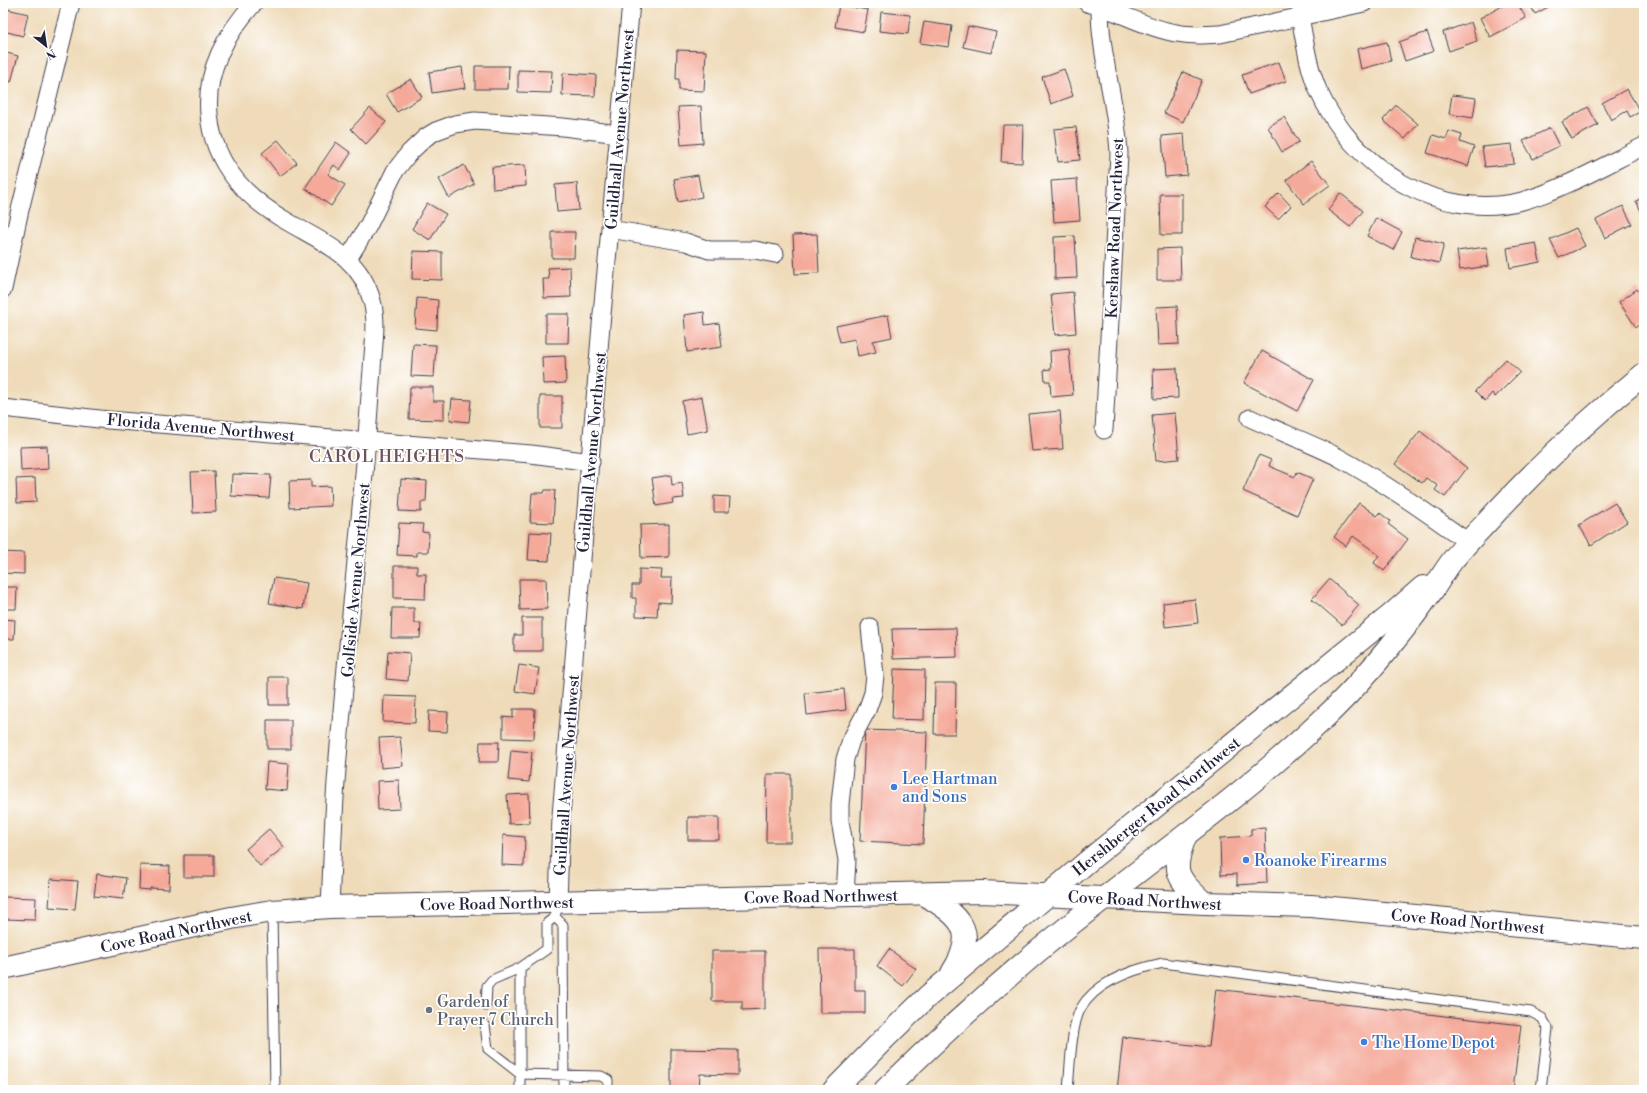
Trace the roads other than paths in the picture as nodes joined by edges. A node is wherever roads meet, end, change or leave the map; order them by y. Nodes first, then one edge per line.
1 (71, 3) edge
2 (254, 3) edge
3 (631, 3) edge
4 (1364, 3) edge
5 (1096, 4) edge
6 (1300, 17) junction
7 (619, 134) junction
8 (1644, 146) edge
9 (610, 229) junction
10 (775, 254) dead end
11 (348, 259) junction
12 (3, 289) edge
13 (1644, 374) edge
14 (3, 408) edge
15 (1250, 418) dead end
16 (1104, 430) dead end
17 (367, 440) junction
18 (591, 462) junction
19 (1468, 542) junction
20 (1451, 562) junction
21 (870, 627) dead end
22 (1186, 835) junction
23 (924, 894) junction
24 (845, 896) junction
25 (1048, 896) junction
26 (1104, 898) junction
27 (1204, 903) junction
28 (330, 907) junction
29 (557, 910) junction
30 (272, 911) junction
31 (1644, 938) edge
32 (3, 968) edge
33 (520, 968) junction
34 (946, 982) junction
35 (486, 1006) dead end
36 (485, 1025) dead end
37 (520, 1074) junction
38 (564, 1075) junction
39 (275, 1090) edge
40 (520, 1090) edge
41 (564, 1090) edge
42 (608, 1090) edge
43 (834, 1090) edge
44 (886, 1090) edge
45 (1068, 1090) edge
46 (1541, 1090) edge

1 - 12 street
2 - 11 street, Golfside Avenue Northwest
3 - 7 street, Guildhall Avenue Northwest
4 - 6 street
5 - 6 street
5 - 16 street, Kershaw Road Northwest
6 - 8 street
7 - 9 street, Guildhall Avenue Northwest
7 - 11 street
9 - 10 street
9 - 18 street, Guildhall Avenue Northwest
11 - 17 street, Golfside Avenue Northwest
13 - 19 main road, Hershberger Road Northwest
14 - 17 street, Florida Avenue Northwest
15 - 19 street
17 - 18 street, Florida Avenue Northwest
17 - 28 street, Golfside Avenue Northwest
18 - 29 street, Guildhall Avenue Northwest
19 - 20 main road, Hershberger Road Northwest
20 - 22 main road, Hershberger Road Northwest
20 - 25 main road, Hershberger Road Northwest
21 - 24 street
22 - 26 main road, Hershberger Road Northwest
22 - 27 main road
23 - 24 main road, Cove Road Northwest
23 - 25 main road, Cove Road Northwest
23 - 34 main road
24 - 29 main road, Cove Road Northwest
25 - 26 main road, Cove Road Northwest
25 - 34 main road, Hershberger Road Northwest
26 - 27 main road, Cove Road Northwest
26 - 44 main road, Hershberger Road Northwest
27 - 31 main road, Cove Road Northwest
28 - 29 main road, Cove Road Northwest
28 - 30 main road, Cove Road Northwest
29 - 33 lane
29 - 38 lane
30 - 32 main road, Cove Road Northwest
30 - 39 lane
33 - 35 lane
33 - 37 lane
34 - 43 main road, Hershberger Road Northwest
36 - 37 lane
37 - 38 lane
37 - 40 lane
38 - 41 lane
38 - 42 lane
45 - 46 lane

